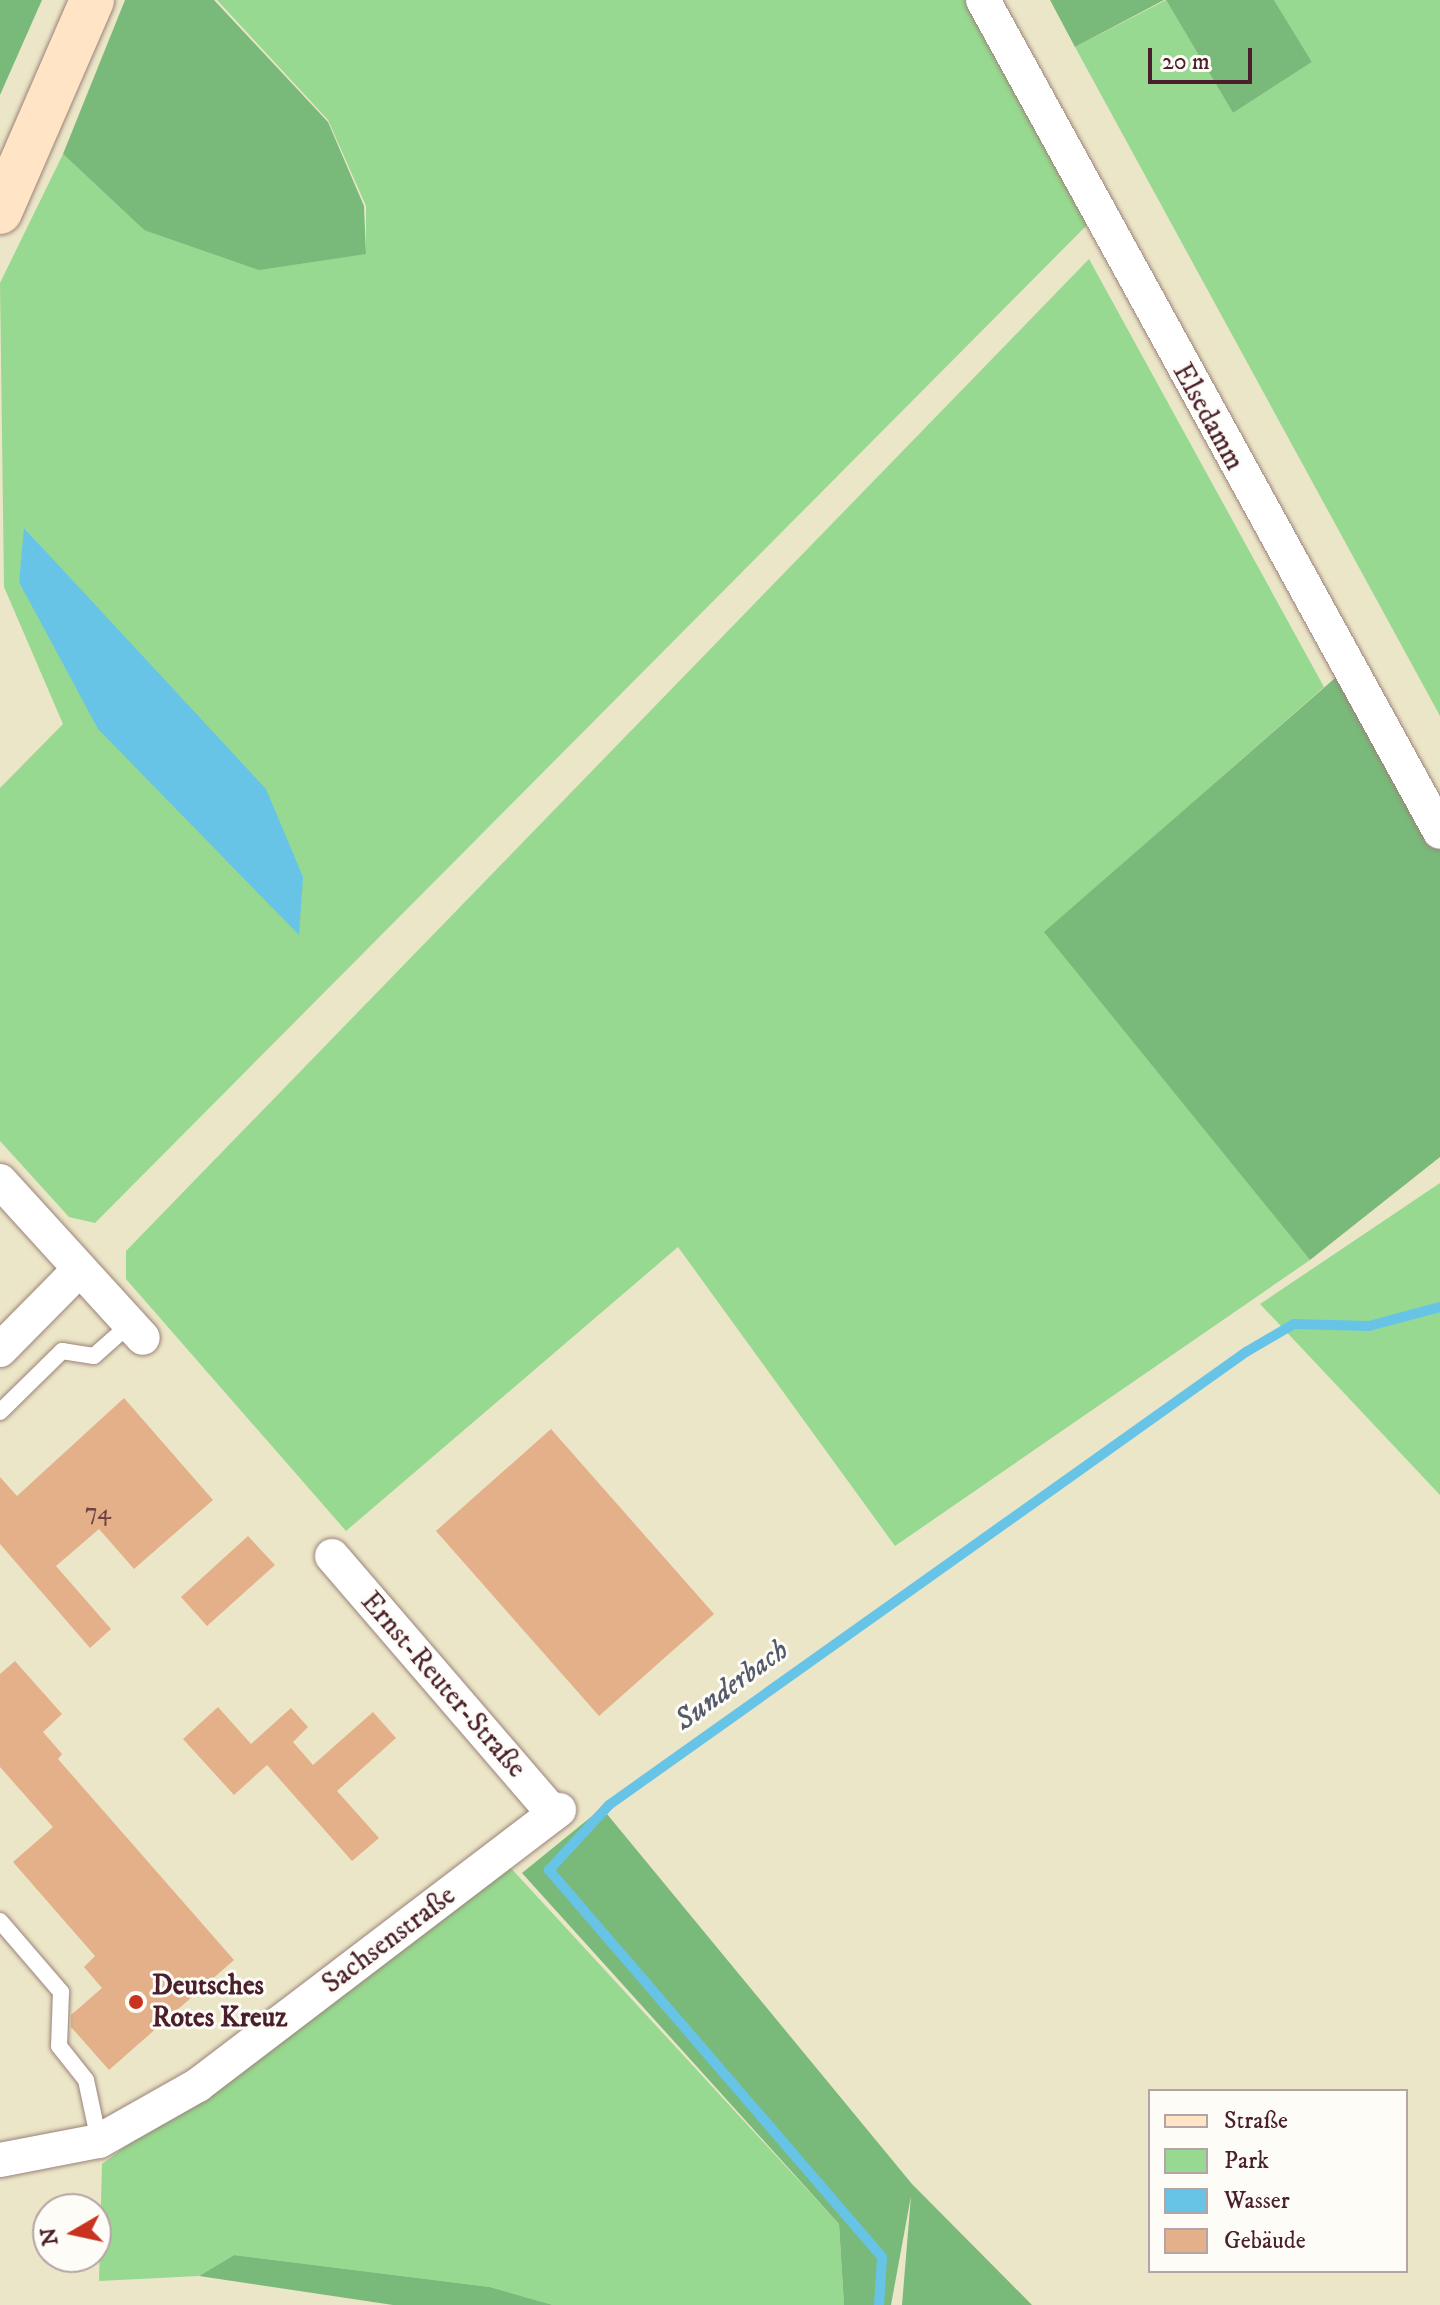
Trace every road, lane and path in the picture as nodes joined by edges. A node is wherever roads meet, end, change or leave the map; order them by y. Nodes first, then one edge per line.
1 (92, 0) edge
2 (983, 0) edge
3 (0, 212) edge
4 (1440, 832) edge
5 (0, 1181) edge
6 (79, 1270) junction
7 (136, 1331) joint
8 (0, 1350) edge
9 (0, 1412) edge
10 (332, 1556) dead end
11 (557, 1812) joint
12 (0, 1921) edge
13 (99, 2141) junction
14 (0, 2160) edge

1 - 3 main road
2 - 4 street, Elsedamm
5 - 6 street
6 - 7 street
6 - 8 street
7 - 9 lane
10 - 11 street, Ernst-Reuter-Straße
11 - 13 street, Sachsenstraße
12 - 13 lane
13 - 14 street, Sachsenstraße

